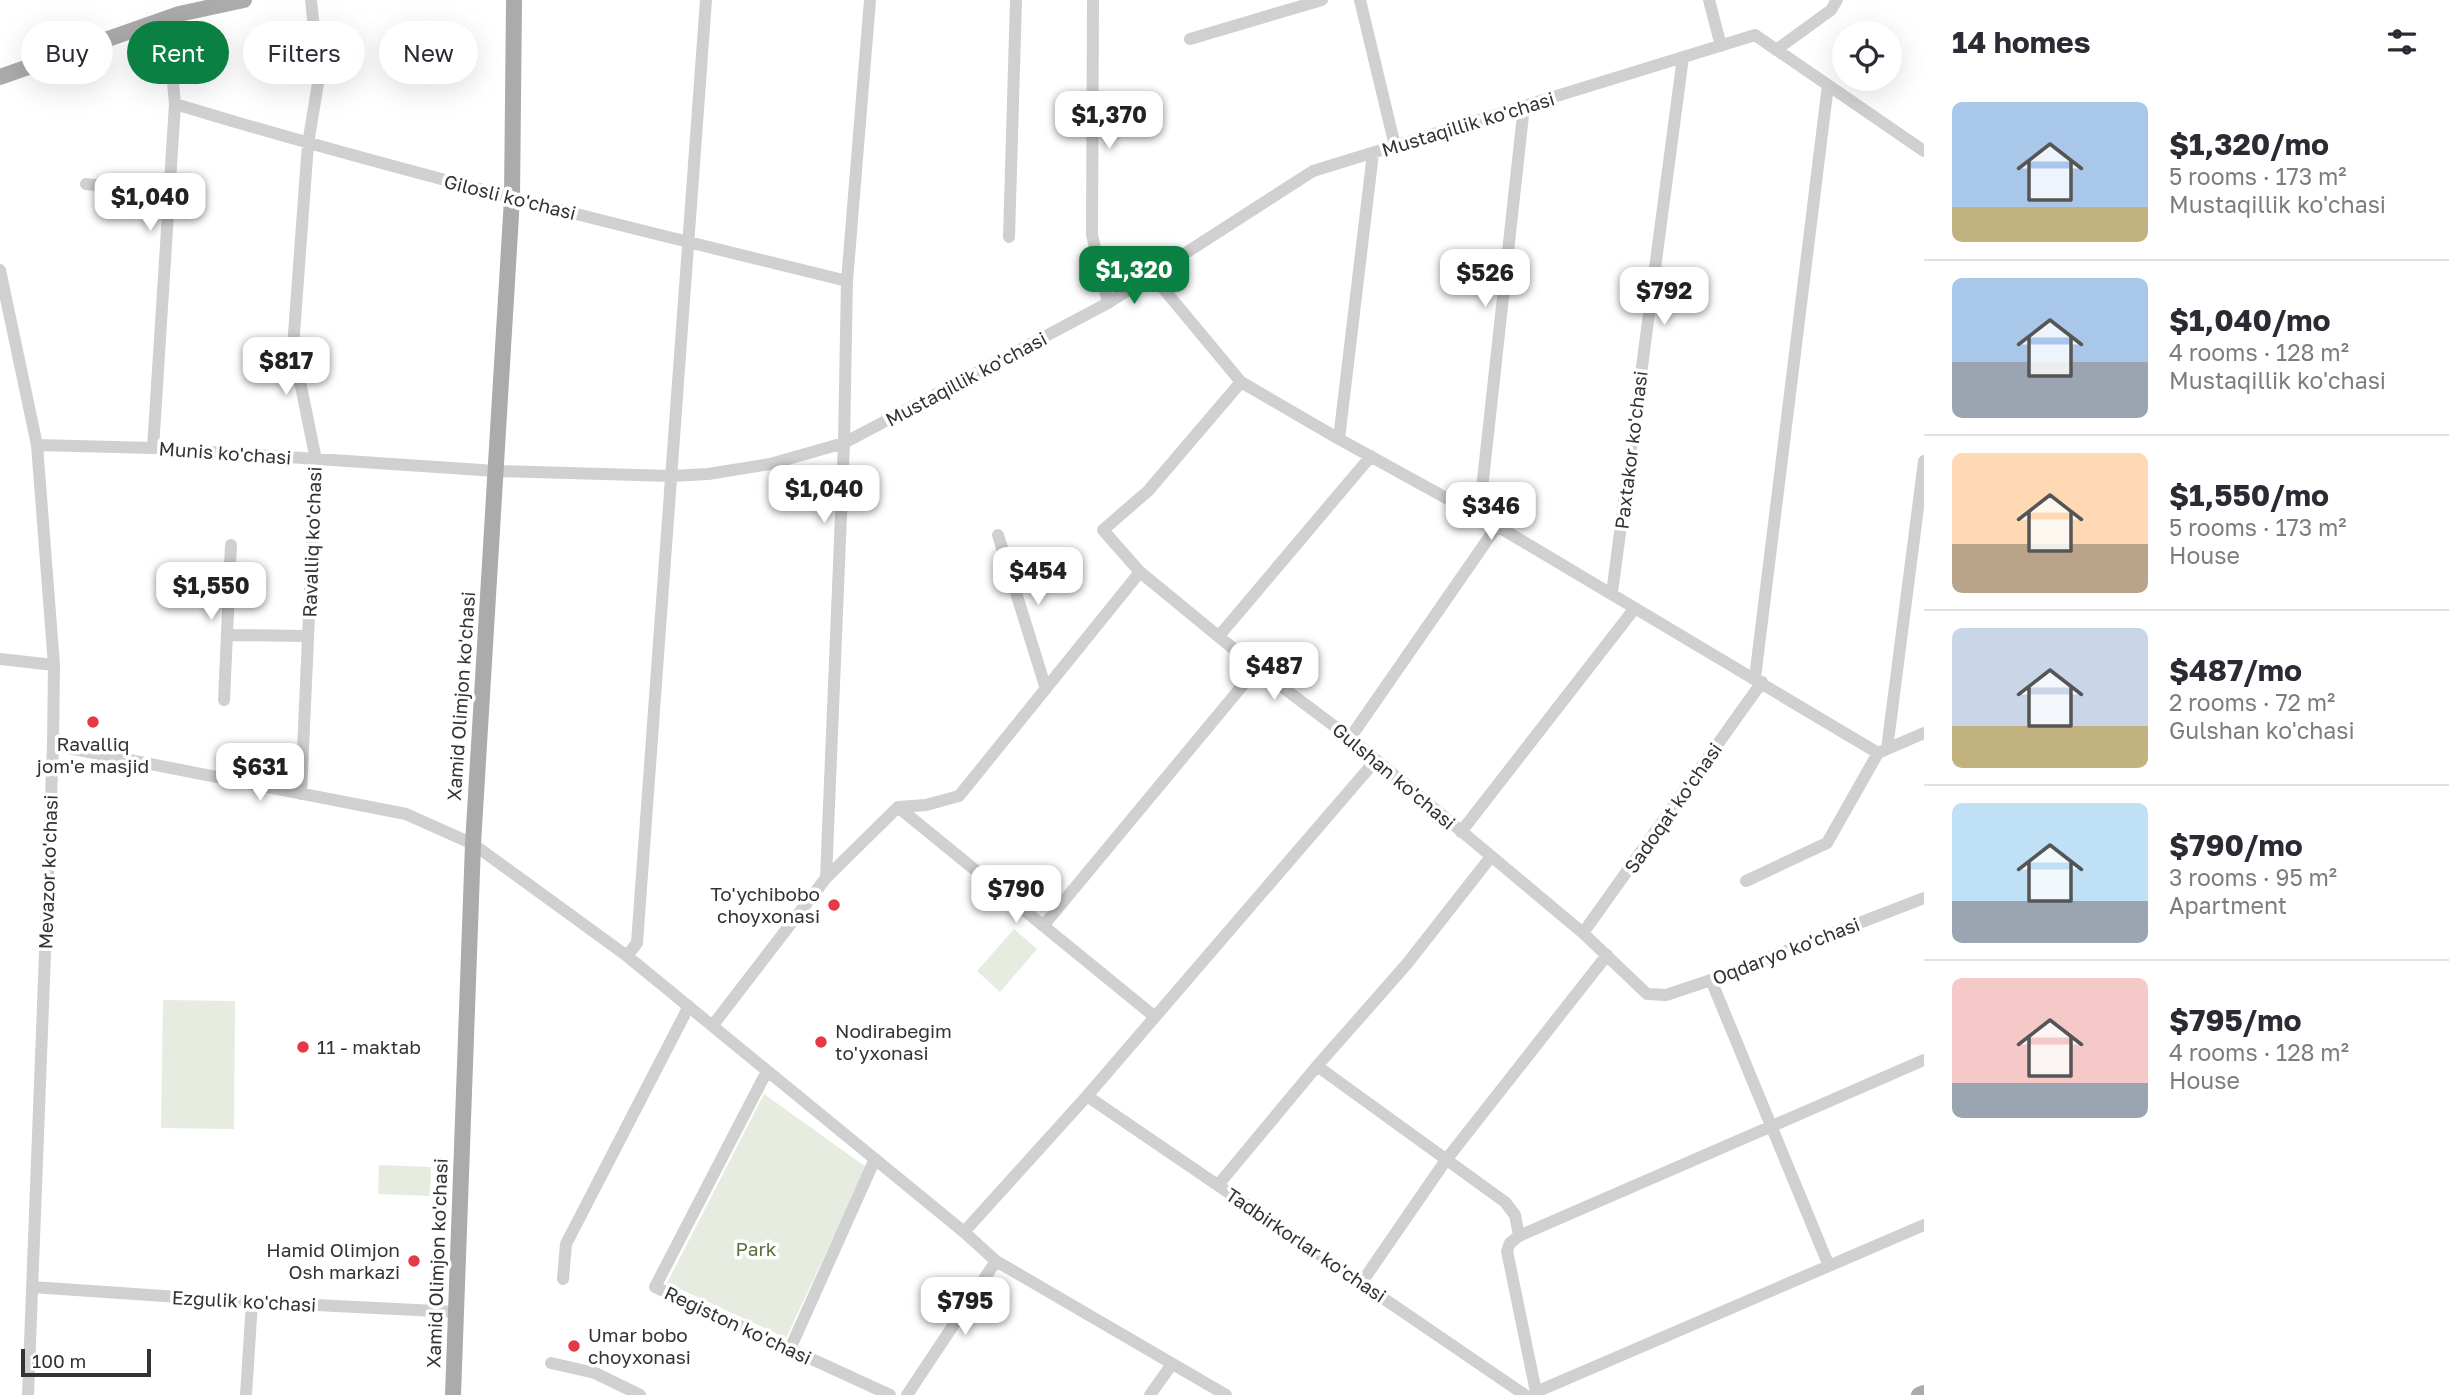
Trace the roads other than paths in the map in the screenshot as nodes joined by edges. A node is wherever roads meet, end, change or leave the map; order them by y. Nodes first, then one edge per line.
1 (244, 0) edge
2 (311, 0) edge
3 (513, 0) edge
4 (706, 0) edge
5 (870, 0) edge
6 (1016, 0) edge
7 (1093, 0) edge
8 (1322, 0) edge
9 (1360, 0) edge
10 (1709, 0) edge
11 (1837, 0) edge
12 (173, 11) edge
13 (1190, 39) dead end
14 (1721, 46) junction
15 (1776, 50) junction
16 (1683, 57) junction
17 (0, 77) edge
18 (1828, 85) junction
19 (175, 104) junction
20 (1524, 106) junction
21 (308, 144) junction
22 (1395, 146) junction
23 (1924, 150) edge
24 (1373, 153) junction
25 (86, 184) dead end
26 (169, 193) junction
27 (512, 199) junction
28 (1009, 237) dead end
29 (687, 242) junction
30 (0, 270) edge
31 (1152, 275) junction
32 (848, 281) junction
33 (1108, 303) junction
34 (1241, 382) junction
35 (1339, 439) junction
36 (844, 443) junction
37 (37, 445) junction
38 (153, 448) junction
39 (1371, 456) junction
40 (316, 460) junction
41 (1924, 461) edge
42 (496, 471) junction
43 (671, 476) junction
44 (1479, 516) junction
45 (1497, 526) junction
46 (998, 535) dead end
47 (231, 545) dead end
48 (1140, 572) junction
49 (1612, 593) junction
50 (1636, 608) junction
51 (227, 635) junction
52 (308, 636) junction
53 (1219, 636) junction
54 (0, 659) edge
55 (54, 666) junction
56 (1258, 668) junction
57 (1759, 680) junction
58 (1046, 689) junction
59 (224, 700) dead end
60 (1924, 733) edge
61 (1350, 738) junction
62 (53, 745) junction
63 (1882, 751) junction
64 (1376, 760) junction
65 (301, 794) junction
66 (898, 807) junction
67 (1461, 832) junction
68 (473, 844) junction
69 (1490, 858) junction
70 (826, 878) junction
71 (1746, 881) dead end
72 (1924, 898) edge
73 (1043, 926) junction
74 (1584, 933) junction
75 (1607, 955) junction
76 (627, 956) junction
77 (1711, 980) junction
78 (1647, 994) joint
79 (689, 1006) junction
80 (1155, 1017) junction
81 (713, 1025) junction
82 (1924, 1060) edge
83 (1317, 1066) junction
84 (767, 1071) junction
85 (1087, 1096) junction
86 (1770, 1125) junction
87 (875, 1159) junction
88 (1446, 1160) junction
89 (1218, 1185) junction
90 (1924, 1225) edge
91 (964, 1233) junction
92 (1519, 1236) junction
93 (996, 1261) junction
94 (1829, 1266) junction
95 (563, 1279) dead end
96 (1362, 1282) junction
97 (32, 1287) junction
98 (252, 1302) junction
99 (457, 1312) junction
100 (790, 1349) junction
101 (551, 1363) dead end
102 (1172, 1364) junction
103 (1924, 1393) edge
104 (1533, 1394) edge
105 (28, 1395) edge
106 (246, 1395) edge
107 (453, 1395) edge
108 (640, 1395) edge
109 (890, 1395) edge
110 (907, 1395) edge
111 (1150, 1395) edge
112 (1226, 1395) edge
113 (1919, 1395) edge

1 - 12 main road
2 - 21 street, Ravalliq ko'chasi
3 - 27 main road, Xamid Olimjon ko'chasi
4 - 29 street
5 - 32 street
6 - 28 street
7 - 33 street
8 - 13 street
9 - 22 street
10 - 14 street
11 - 15 street
12 - 17 main road
12 - 19 street
14 - 15 street, Mustaqillik ko'chasi
14 - 16 street, Mustaqillik ko'chasi
15 - 18 street
16 - 20 street, Mustaqillik ko'chasi
16 - 49 street, Paxtakor ko'chasi
18 - 23 street
18 - 57 street
19 - 21 street, Gilosli ko'chasi
19 - 26 street
20 - 22 street, Mustaqillik ko'chasi
20 - 44 street
21 - 27 street, Gilosli ko'chasi
21 - 40 street, Ravalliq ko'chasi
22 - 24 street, Mustaqillik ko'chasi
24 - 31 street, Mustaqillik ko'chasi
24 - 35 street
25 - 26 street
26 - 38 street
27 - 29 street, Gilosli ko'chasi
27 - 42 main road, Xamid Olimjon ko'chasi
29 - 32 street, Gilosli ko'chasi
29 - 43 street
30 - 37 street, Mevazor ko'chasi
31 - 33 street, Mustaqillik ko'chasi
31 - 34 street
32 - 36 street
33 - 36 street, Mustaqillik ko'chasi
34 - 35 street
34 - 48 street, Gulshan ko'chasi
35 - 39 street
36 - 43 street, Mustaqillik ko'chasi
36 - 70 street
37 - 38 street, Munis ko'chasi
37 - 55 street, Mevazor ko'chasi
38 - 40 street, Munis ko'chasi
39 - 44 street
39 - 53 street
40 - 42 street, Munis ko'chasi
40 - 52 street, Ravalliq ko'chasi
41 - 63 street
42 - 43 street, Mustaqillik ko'chasi
42 - 68 main road, Xamid Olimjon ko'chasi
43 - 76 street
44 - 45 street
45 - 49 street
45 - 61 street
46 - 58 street
47 - 51 street
48 - 53 street, Gulshan ko'chasi
48 - 58 street
49 - 50 street
50 - 57 street
50 - 67 street
51 - 52 street
51 - 59 street
52 - 65 street, Ravalliq ko'chasi
53 - 56 street, Gulshan ko'chasi
54 - 55 street
55 - 62 street, Mevazor ko'chasi
56 - 61 street, Gulshan ko'chasi
56 - 73 street
57 - 63 street
57 - 74 street, Sadoqat ko'chasi
58 - 66 street
60 - 63 street
61 - 64 street, Gulshan ko'chasi
62 - 65 street
62 - 97 street, Mevazor ko'chasi
63 - 71 street
64 - 67 street, Gulshan ko'chasi
64 - 80 street
65 - 68 street
66 - 70 street
66 - 73 street
67 - 69 street, Gulshan ko'chasi
68 - 76 street
68 - 99 main road, Xamid Olimjon ko'chasi
69 - 74 street, Gulshan ko'chasi
69 - 83 street
70 - 81 street
72 - 77 street, Oqdaryo ko'chasi
73 - 80 street
74 - 75 street, Gulshan ko'chasi
75 - 78 street, Gulshan ko'chasi
75 - 88 street
76 - 79 street
77 - 78 street, Oqdaryo ko'chasi
77 - 86 street
79 - 81 street
79 - 95 street
80 - 85 street
81 - 84 street
82 - 86 street
83 - 88 street
83 - 89 street
84 - 87 street
84 - 100 street, Registon ko'chasi
85 - 89 street, Tadbirkorlar ko'chasi
85 - 91 street
86 - 92 street
86 - 94 street
87 - 91 street
87 - 100 street
88 - 92 street
88 - 96 street
89 - 96 street, Tadbirkorlar ko'chasi
90 - 94 street
91 - 93 street
92 - 104 street
93 - 102 street
93 - 110 street
94 - 104 street
96 - 104 street, Tadbirkorlar ko'chasi
97 - 98 street, Ezgulik ko'chasi
97 - 105 street, Mevazor ko'chasi
98 - 99 street, Ezgulik ko'chasi
98 - 106 street
99 - 107 main road, Xamid Olimjon ko'chasi
100 - 109 street, Registon ko'chasi
101 - 108 street
102 - 111 street
102 - 112 street
103 - 113 main road

